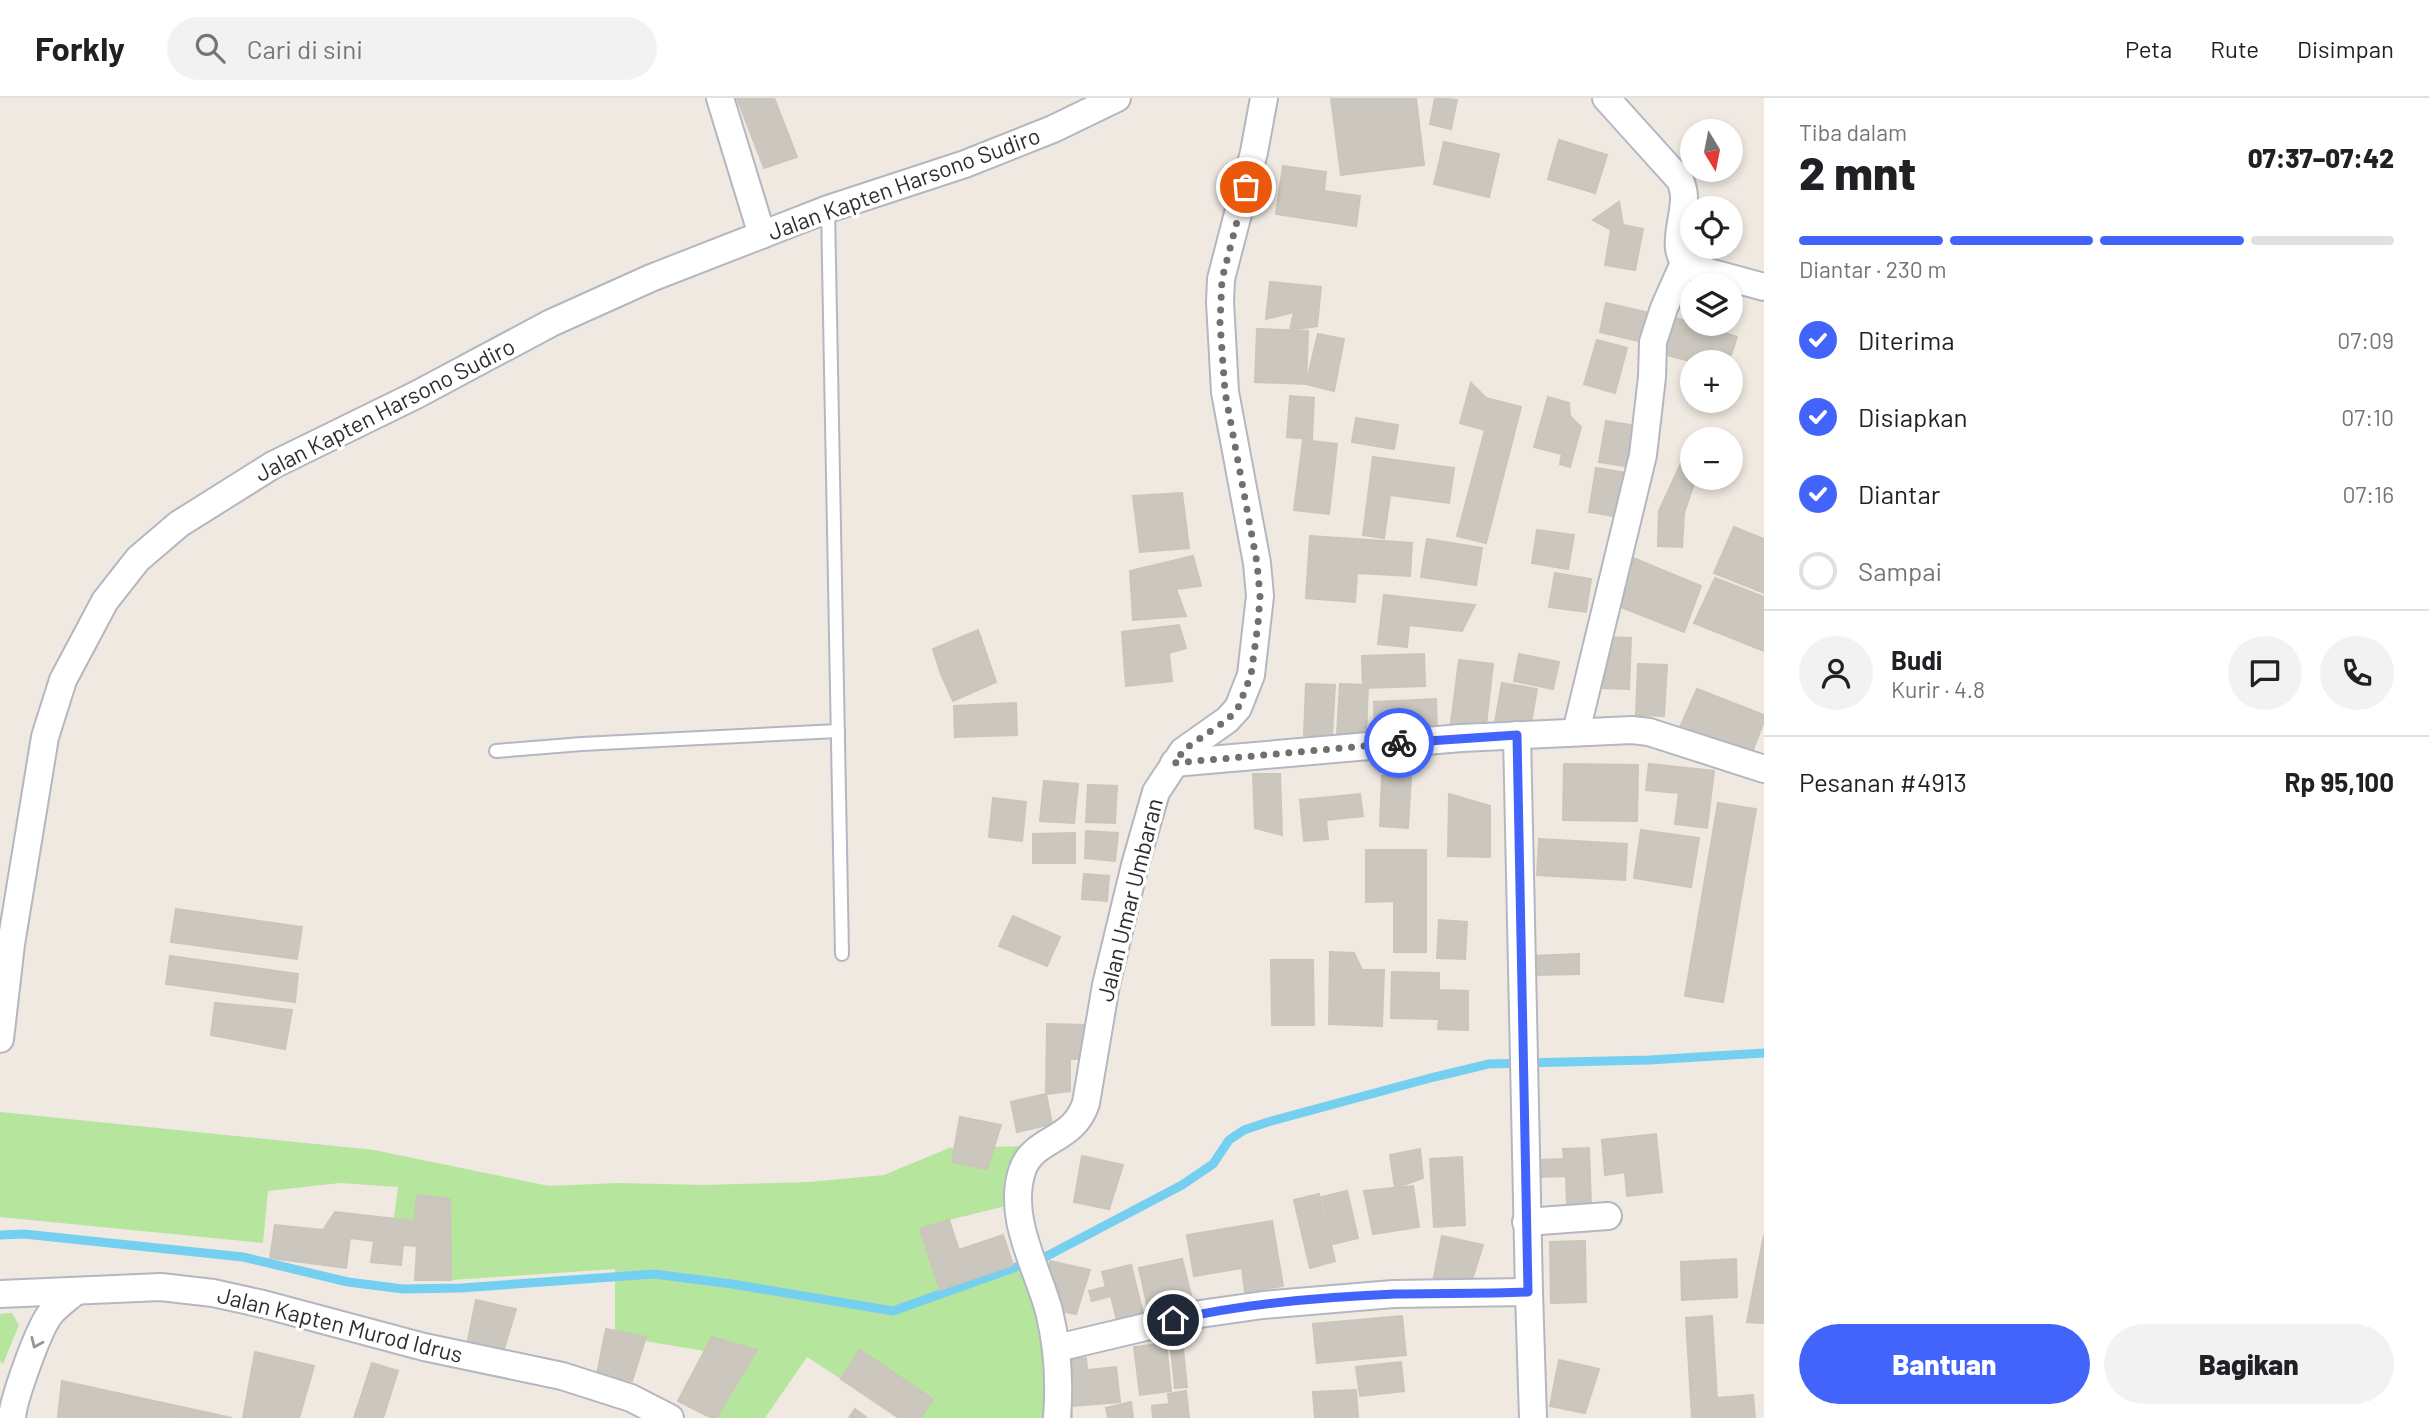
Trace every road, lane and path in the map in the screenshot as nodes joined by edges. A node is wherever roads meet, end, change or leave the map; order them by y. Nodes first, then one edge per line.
1 (720, 98) edge
2 (1117, 98) edge
3 (1264, 98) edge
4 (1606, 98) edge
5 (828, 209) junction
6 (762, 235) junction
7 (1684, 263) junction
8 (1764, 287) edge
9 (838, 731) junction
10 (1576, 732) junction
11 (1517, 735) junction
12 (496, 751) dead end
13 (1174, 763) junction
14 (1764, 769) edge
15 (842, 954) dead end
16 (0, 1039) edge
17 (1608, 1216) dead end
18 (1526, 1222) junction
19 (76, 1291) junction
20 (1528, 1292) junction
21 (0, 1294) edge
22 (1057, 1348) junction
23 (8, 1404) edge
24 (670, 1418) edge
25 (1057, 1418) edge
26 (1533, 1418) edge

1 - 6 street
2 - 5 street, Jalan Kapten Harsono Sudiro
3 - 13 street, Jalan Umar Umbaran
4 - 7 street
5 - 6 street, Jalan Kapten Harsono Sudiro
5 - 9 lane
6 - 16 street, Jalan Kapten Harsono Sudiro
7 - 8 street
7 - 10 street
9 - 12 lane
9 - 15 lane
10 - 11 street
10 - 14 street
11 - 13 street
11 - 18 street
13 - 22 street, Jalan Umar Umbaran
17 - 18 street
18 - 20 street
19 - 21 street, Jalan Kapten Murod Idrus
19 -> 23 street
19 - 24 street, Jalan Kapten Murod Idrus
20 - 22 street
20 - 26 street
22 - 25 street, Jalan Umar Umbaran

